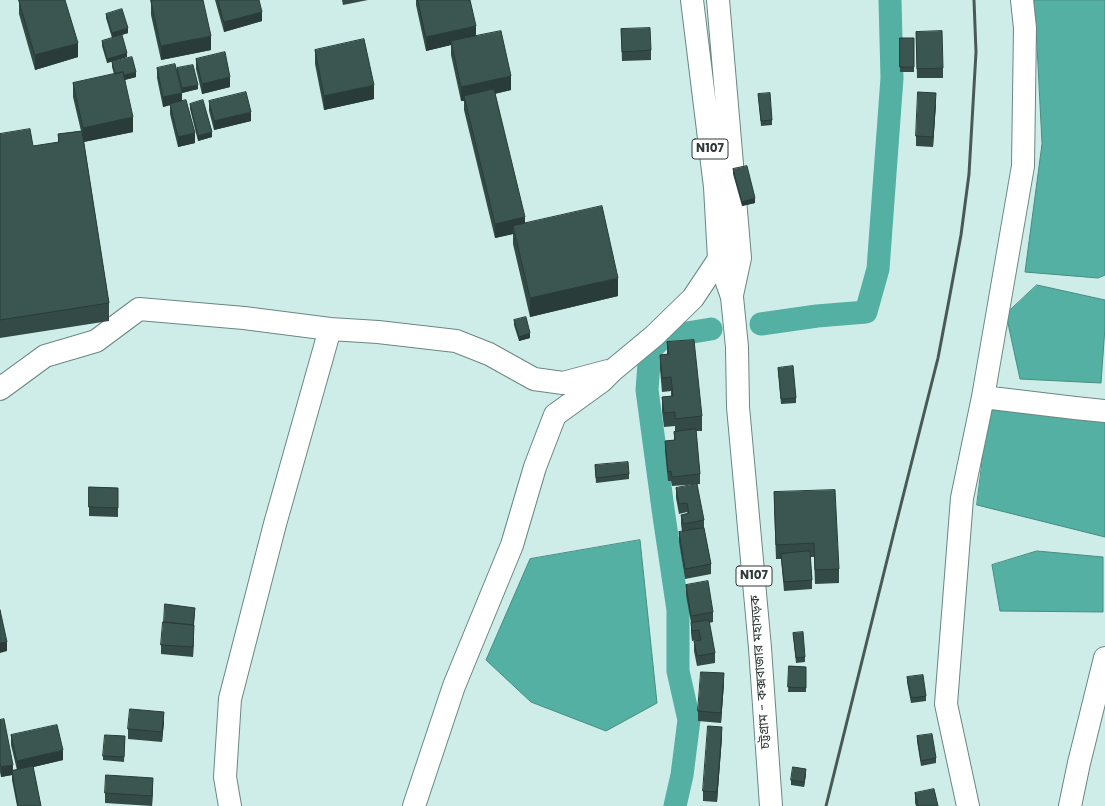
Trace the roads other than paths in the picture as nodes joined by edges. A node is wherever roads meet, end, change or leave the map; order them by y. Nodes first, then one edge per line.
1 (692, 0) edge
2 (718, 0) edge
3 (1022, 0) edge
4 (730, 258) junction
5 (330, 329) junction
6 (613, 370) junction
7 (0, 389) edge
8 (983, 397) junction
9 (1105, 411) edge
10 (1105, 658) edge
11 (230, 806) edge
12 (414, 806) edge
13 (771, 806) edge
14 (968, 806) edge
15 (1070, 806) edge

1 - 4 main road, N107
2 - 4 main road, N107
3 - 8 main road
4 - 6 main road
4 - 13 main road, চট্টগ্রাম - কক্সবাজার মহাসড়ক / N107
5 - 6 main road
5 - 7 main road
5 - 11 main road
6 - 12 main road
8 - 9 main road
8 - 14 main road
10 - 15 main road

